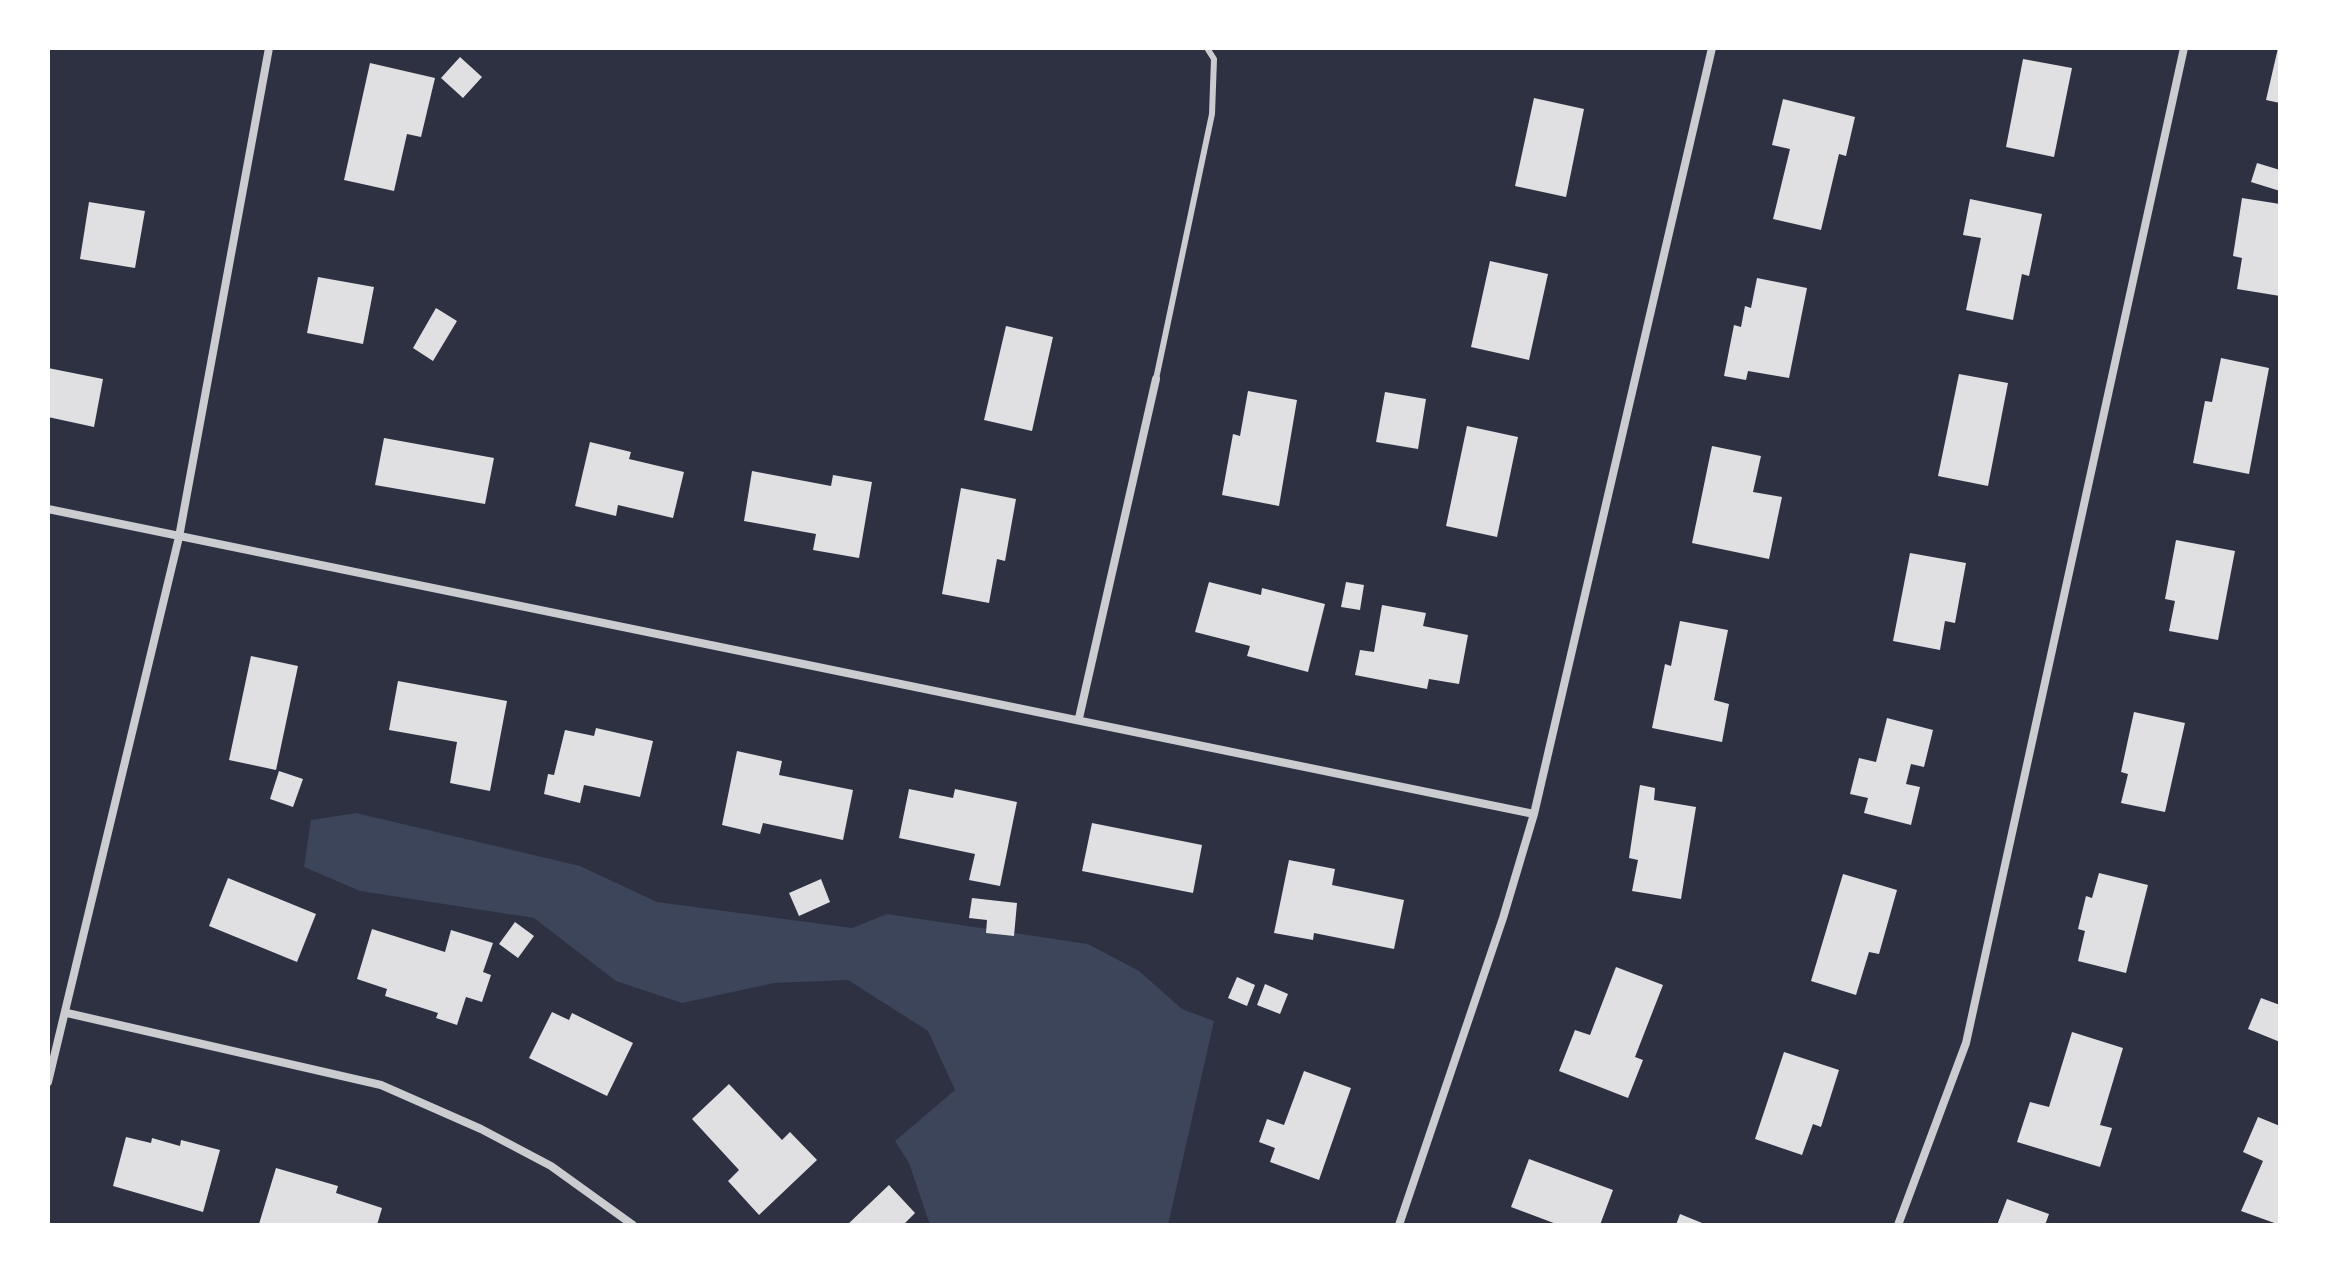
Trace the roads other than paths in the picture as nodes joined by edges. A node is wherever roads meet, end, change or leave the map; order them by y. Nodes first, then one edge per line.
1 (269, 48) edge
2 (1207, 48) edge
3 (1712, 48) edge
4 (2184, 48) edge
5 (1156, 379) joint
6 (48, 509) edge
7 (179, 537) junction
8 (1079, 718) junction
9 (1534, 814) junction
10 (67, 1013) junction
11 (48, 1082) edge
12 (633, 1225) edge
13 (1399, 1225) edge
14 (1898, 1225) edge

1 - 7 street
2 - 5 lane
3 - 9 street
4 - 14 street
5 - 8 street
6 - 7 street
7 - 8 street
7 - 10 street
8 - 9 street
9 - 13 street
10 - 11 street
10 - 12 street

